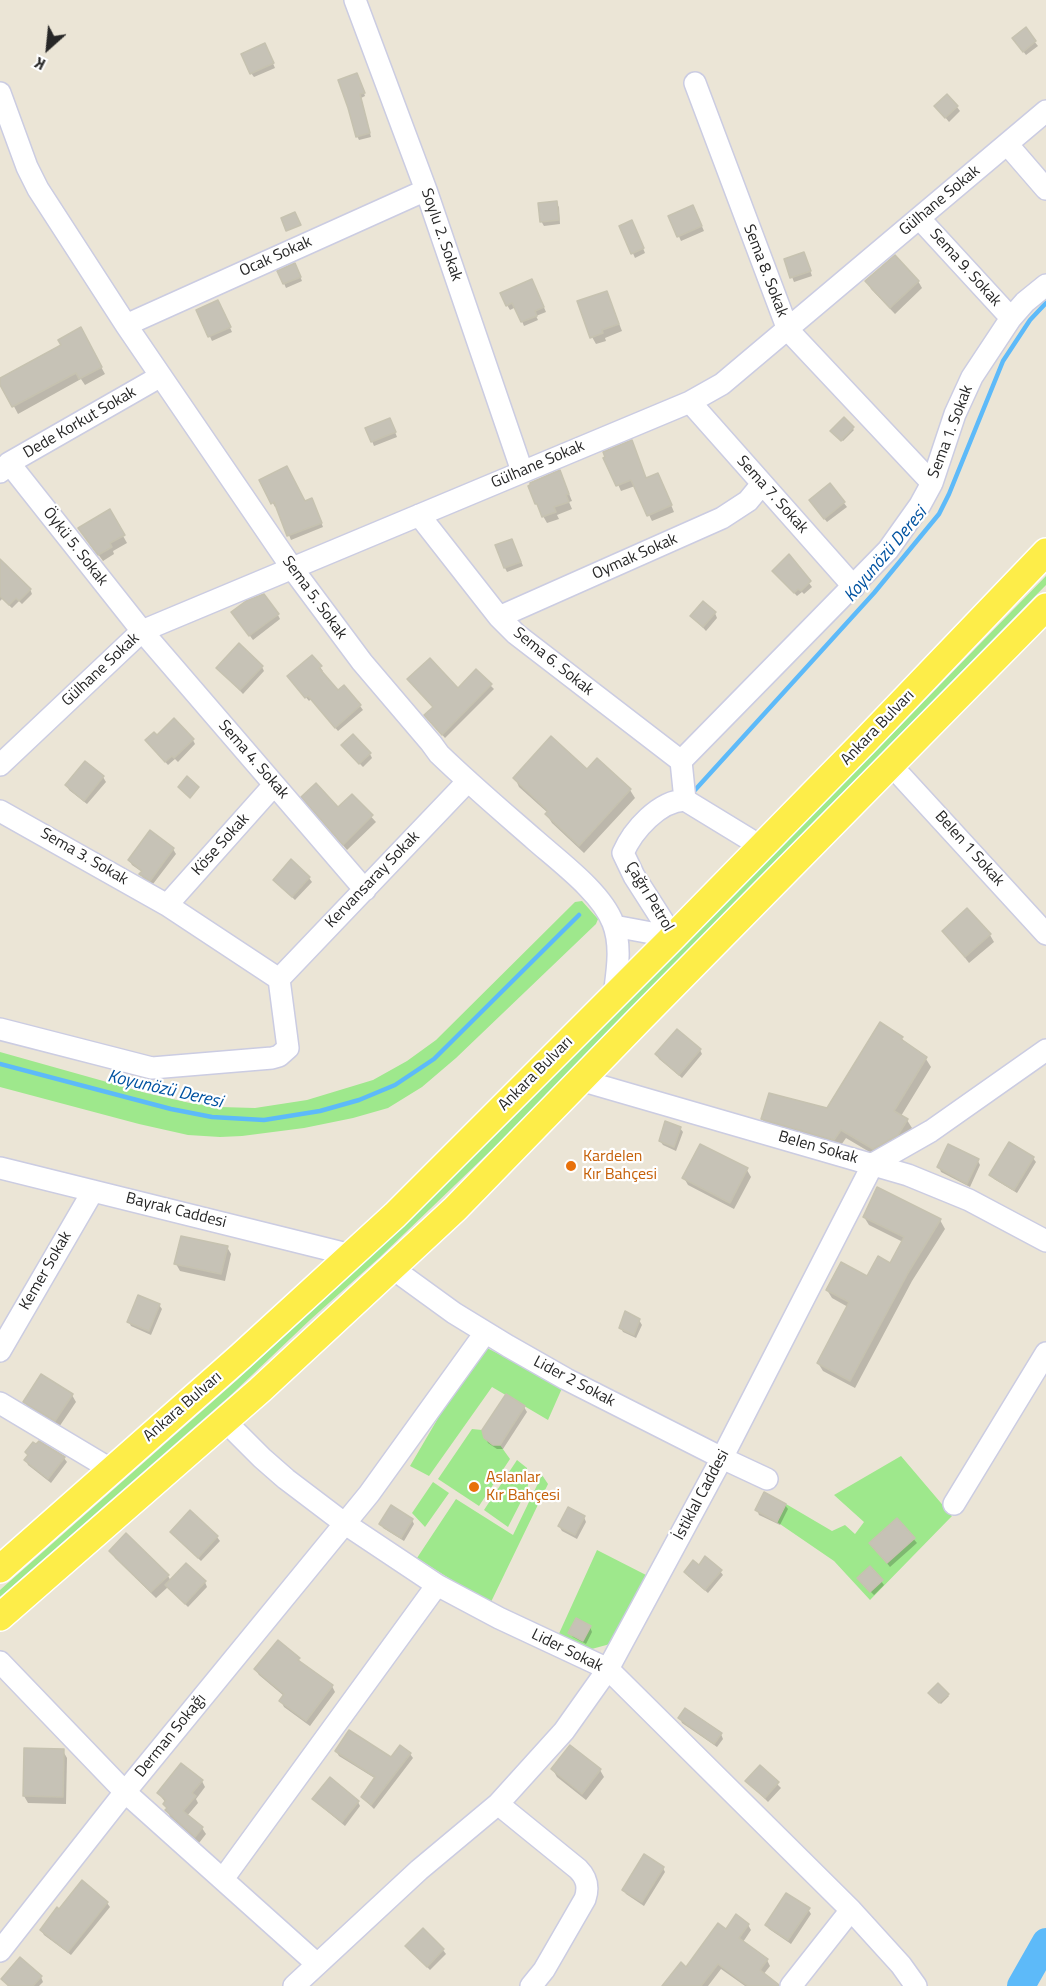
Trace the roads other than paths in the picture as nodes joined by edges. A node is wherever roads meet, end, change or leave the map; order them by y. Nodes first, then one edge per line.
1 (355, 0) edge
2 (695, 83) dead end
3 (0, 93) edge
4 (1046, 111) edge
5 (1007, 144) junction
6 (1046, 189) edge
7 (426, 190) junction
8 (919, 218) junction
9 (1046, 285) edge
10 (1011, 318) junction
11 (126, 325) junction
12 (788, 330) junction
13 (161, 376) junction
14 (690, 402) junction
15 (4, 467) edge
16 (522, 471) junction
17 (932, 483) junction
18 (762, 484) junction
19 (419, 515) junction
20 (1046, 552) edge
21 (292, 568) junction
22 (854, 587) junction
23 (1046, 607) edge
24 (499, 617) junction
25 (142, 631) junction
26 (681, 761) junction
27 (0, 765) edge
28 (891, 765) junction
29 (468, 781) junction
30 (274, 785) junction
31 (685, 800) junction
32 (0, 811) edge
33 (762, 847) junction
34 (365, 890) junction
35 (167, 905) junction
36 (614, 926) junction
37 (1046, 934) edge
38 (673, 937) junction
39 (279, 979) junction
40 (614, 996) junction
41 (0, 1029) edge
42 (1046, 1050) edge
43 (580, 1080) junction
44 (873, 1164) junction
45 (0, 1168) edge
46 (93, 1191) junction
47 (1046, 1241) edge
48 (351, 1255) junction
49 (392, 1268) junction
50 (485, 1333) junction
51 (0, 1351) edge
52 (1046, 1353) edge
53 (0, 1403) edge
54 (225, 1421) junction
55 (722, 1458) junction
56 (112, 1470) junction
57 (767, 1479) dead end
58 (954, 1504) dead end
59 (344, 1523) junction
60 (0, 1569) edge
61 (436, 1585) junction
62 (0, 1617) edge
63 (0, 1662) edge
64 (608, 1669) junction
65 (125, 1792) junction
66 (498, 1804) junction
67 (223, 1879) junction
68 (851, 1910) junction
69 (0, 1951) edge
70 (317, 1964) junction
71 (294, 1986) edge
72 (531, 1986) edge
73 (791, 1986) edge
74 (916, 1986) edge

1 - 7 street, Soylu 2. Sokak
2 - 12 street, Sema 8. Sokak
3 - 11 street, Sema 5. Sokak
4 - 5 street, Gülhane Sokak
5 - 6 street
5 - 8 street, Gülhane Sokak
7 - 11 street, Ocak Sokak
7 - 16 street, Soylu 2. Sokak
8 - 10 street, Sema 9. Sokak
8 - 12 street, Gülhane Sokak
9 - 10 street, Sema 1. Sokak
10 - 17 street, Sema 1. Sokak
11 - 13 street, Sema 5. Sokak
12 - 14 street, Gülhane Sokak
12 - 17 street, Sema 8. Sokak
13 - 15 street, Dede Korkut Sokak
13 - 21 street, Sema 5. Sokak
14 - 16 street, Gülhane Sokak
14 - 18 street, Sema 7. Sokak
15 - 25 street, Öykü 5. Sokak
16 - 19 street, Gülhane Sokak
17 - 22 street, Sema 1. Sokak
18 - 22 street, Sema 7. Sokak
18 - 24 street, Oymak Sokak
19 - 21 street, Gülhane Sokak
19 - 24 street, Sema 6. Sokak
20 - 33 main road, Ankara Bulvarı
21 - 25 street, Gülhane Sokak
21 - 29 street, Sema 5. Sokak
22 - 26 street, Sema 1. Sokak
23 - 28 main road
24 - 26 street, Sema 6. Sokak
25 - 27 street, Gülhane Sokak
25 - 30 street, Sema 4. Sokak
26 - 31 street
28 - 37 street, Belen 1 Sokak
28 - 43 main road
29 - 34 street, Kervansaray Sokak
29 - 36 street, Sema 5. Sokak
30 - 34 street, Sema 4. Sokak
30 - 35 street, Köse Sokak
31 - 33 street
31 - 38 street, Çağrı Petrol
32 - 35 street, Sema 3. Sokak
33 - 38 main road, Ankara Bulvarı
34 - 39 street, Kervansaray Sokak
35 - 39 street, Sema 3. Sokak
36 - 38 street
36 - 40 street, Sema 5. Sokak
38 - 40 main road, Ankara Bulvarı
39 - 41 street
40 - 48 main road, Ankara Bulvarı
42 - 44 street
43 - 44 street, Belen Sokak
43 - 49 main road
44 - 47 street, Belen Sokak
44 - 55 street, İstiklal Caddesi
45 - 46 street, Bayrak Caddesi
46 - 48 street, Bayrak Caddesi
46 - 51 street, Kemer Sokak
48 - 56 main road, Ankara Bulvarı
49 - 50 street, Lider 2 Sokak
49 - 54 main road
50 - 55 street, Lider 2 Sokak
50 - 59 street, Derman Sokağı
52 - 58 street
53 - 56 street
54 - 59 street, Lider Sokak
54 - 62 main road
55 - 57 street, Lider 2 Sokak
55 - 64 street, İstiklal Caddesi
56 - 60 main road, Ankara Bulvarı
59 - 61 street, Lider Sokak
59 - 65 street, Derman Sokağı
61 - 64 street, Lider Sokak
61 - 67 street
63 - 65 street
64 - 66 street, İstiklal Caddesi
64 - 68 street, Lider Sokak
65 - 67 street
65 - 69 street, Derman Sokağı
66 - 70 street, İstiklal Caddesi
66 - 72 street
67 - 70 street
68 - 73 street
68 - 74 street, Lider Sokak
70 - 71 street, İstiklal Caddesi

